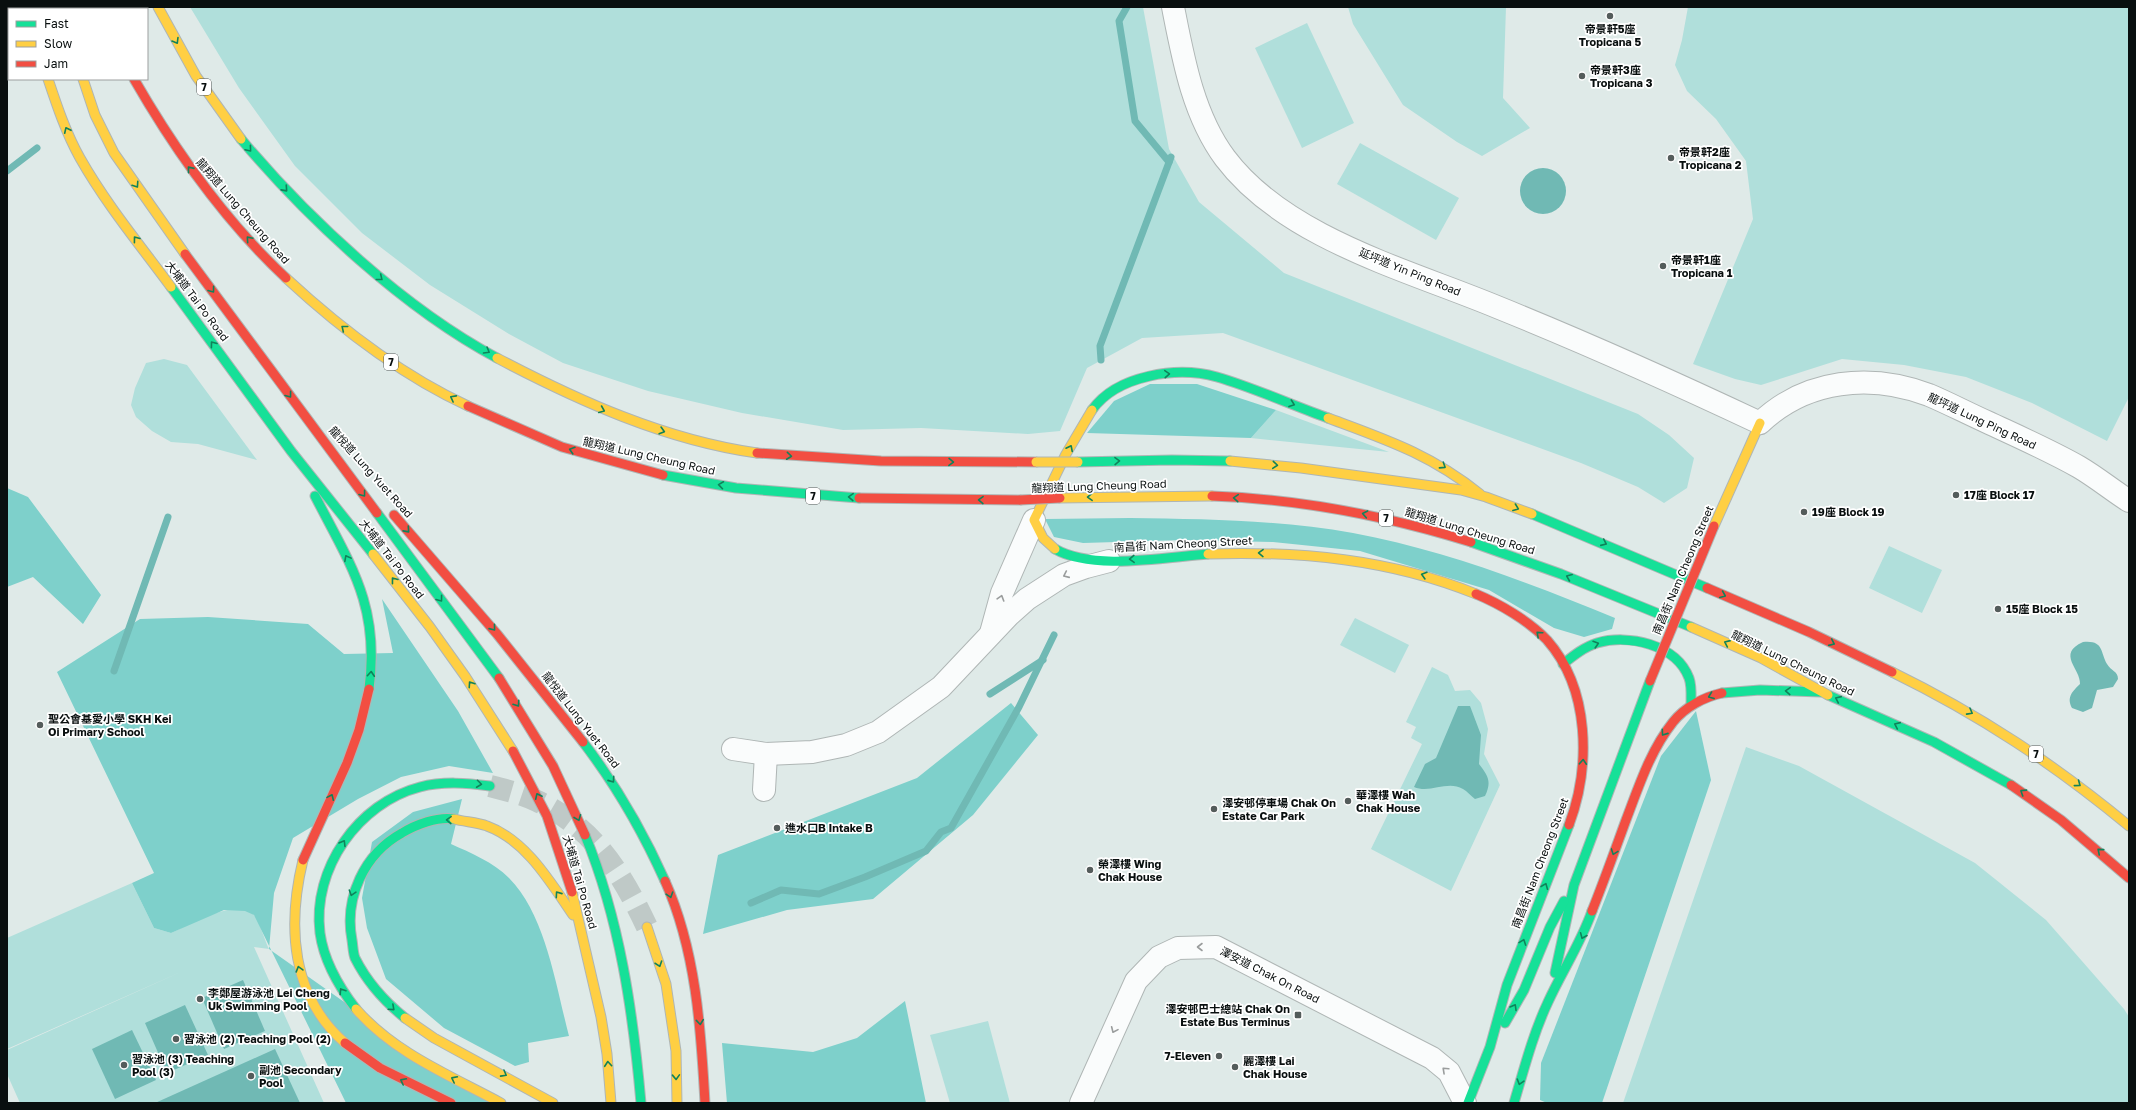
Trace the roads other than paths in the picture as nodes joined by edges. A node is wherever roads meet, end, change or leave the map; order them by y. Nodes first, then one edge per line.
1 (158, 7) edge
2 (1173, 7) edge
3 (48, 80) edge
4 (83, 80) edge
5 (135, 80) edge
6 (306, 418) junction
7 (1760, 423) junction
8 (291, 451) junction
9 (374, 493) dead end
10 (1480, 494) junction
11 (2129, 501) edge
12 (390, 510) dead end
13 (1034, 520) junction
14 (1116, 560) junction
15 (990, 636) junction
16 (1564, 664) junction
17 (1821, 692) junction
18 (1691, 705) junction
19 (733, 749) dead end
20 (766, 754) junction
21 (490, 786) tunnel mouth
22 (764, 790) dead end
23 (2129, 826) edge
24 (2129, 878) edge
25 (1574, 885) junction
26 (580, 926) junction
27 (647, 927) tunnel mouth
28 (1548, 1002) junction
29 (1490, 1047) junction
30 (452, 1103) edge
31 (501, 1103) edge
32 (553, 1103) edge
33 (611, 1103) edge
34 (641, 1103) edge
35 (677, 1103) edge
36 (705, 1103) edge
37 (1081, 1103) edge
38 (1466, 1103) edge
39 (1514, 1103) edge

1 -> 10 main road, 7, bridge
2 - 7 street, 延坪道 Yin Ping Road
8 -> 3 main road, 大埔道 Tai Po Road
4 -> 6 main road, 大埔道 Tai Po Road
17 -> 5 main road, 龍翔道 Lung Cheung Road / 7, bridge
6 - 9 main road, 龍悅道 Lung Yuet Road
6 -> 34 main road, 大埔道 Tai Po Road
7 - 11 street, 龍坪道 Lung Ping Road
7 - 25 main road, 南昌街 Nam Cheong Street, bridge
26 -> 8 main road, 大埔道 Tai Po Road
30 -> 8 main road
13 -> 10 main road
10 -> 23 main road, 7
12 -> 36 main road, 龍悅道 Lung Yuet Road
13 - 14 main road, 南昌街 Nam Cheong Street
15 -> 13 street
14 -> 15 street
16 -> 14 main road, 南昌街 Nam Cheong Street
15 - 20 street
16 -> 18 main road
29 -> 16 main road, 南昌街 Nam Cheong Street
17 -> 18 main road, 南昌街 Nam Cheong Street
24 -> 17 main road, 龍翔道 Lung Cheung Road / 7
18 -> 28 main road, 南昌街 Nam Cheong Street
19 - 20 street
20 - 22 street
31 -> 21 main road
25 - 28 main road, 南昌街 Nam Cheong Street
29 -> 25 main road, 南昌街 Nam Cheong Street
26 -> 32 main road
33 -> 26 main road, 大埔道 Tai Po Road
27 -> 35 main road
28 -> 39 main road, 南昌街 Nam Cheong Street
29 - 38 main road, 南昌街 Nam Cheong Street
38 -> 37 street, 澤安道 Chak On Road

